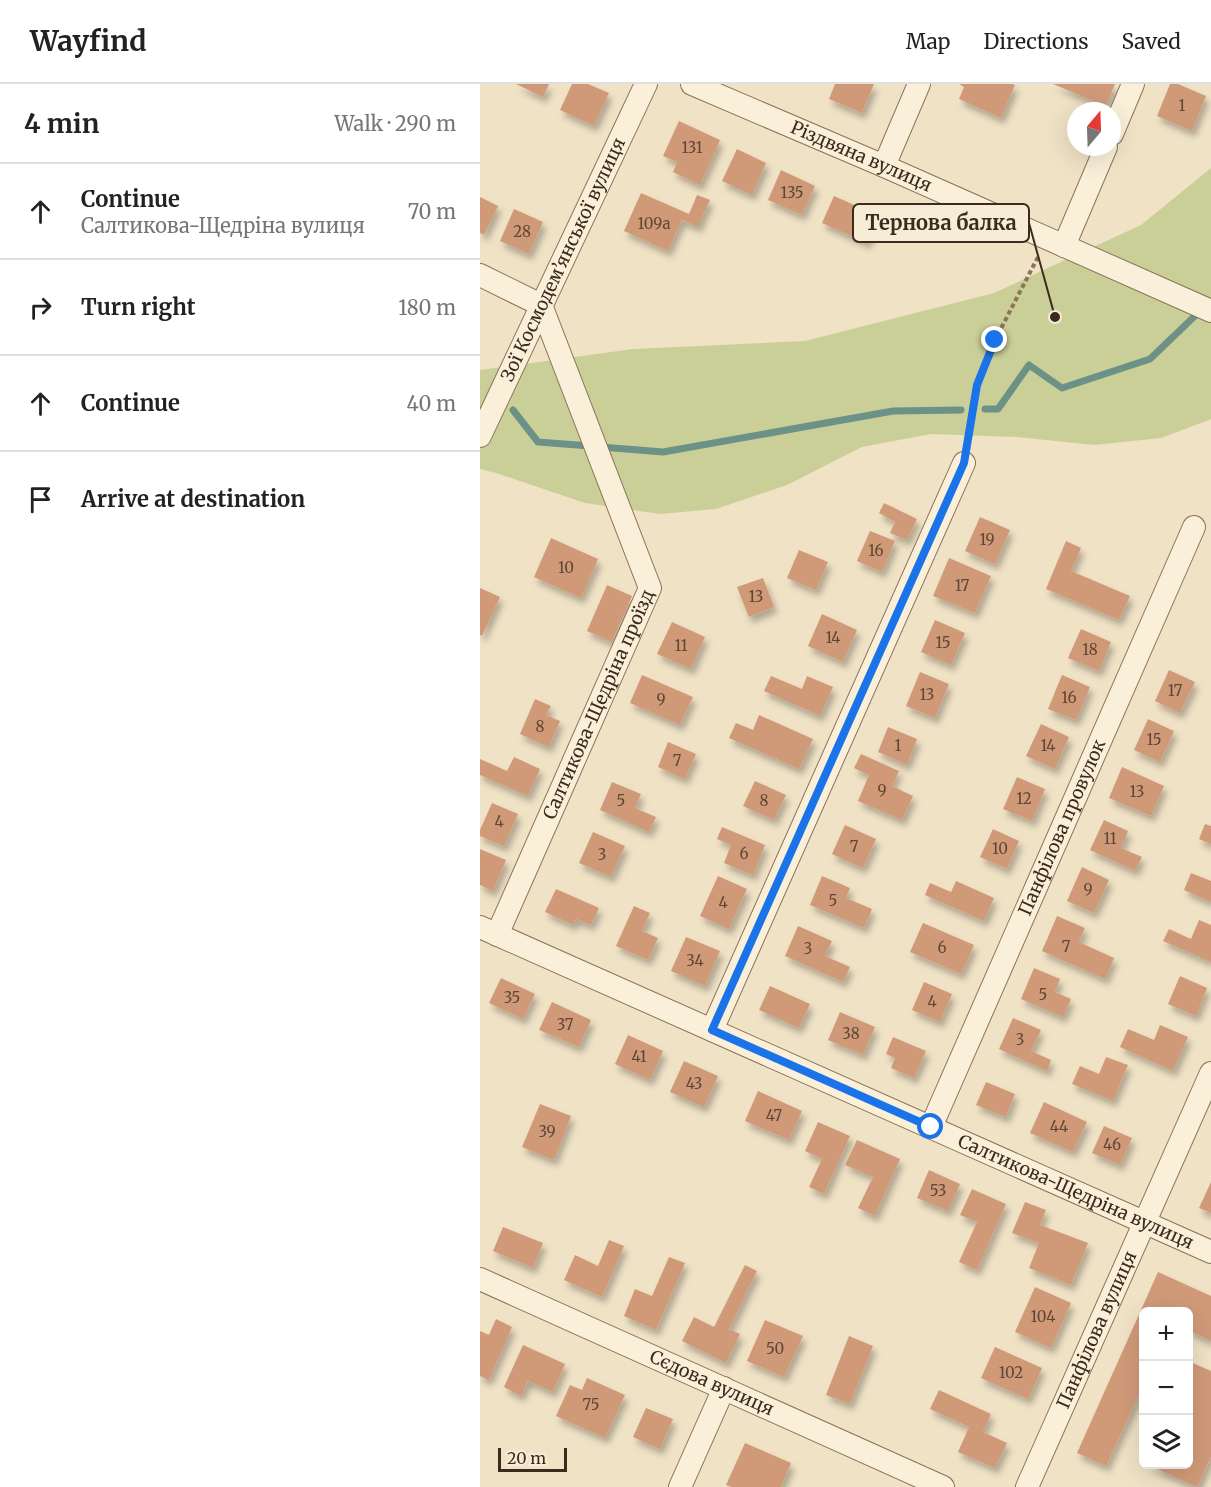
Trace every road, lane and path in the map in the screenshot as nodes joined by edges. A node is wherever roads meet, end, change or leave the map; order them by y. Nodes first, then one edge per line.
1 (646, 84) edge
2 (692, 84) edge
3 (919, 84) edge
4 (1133, 84) edge
5 (1121, 113) edge
6 (1101, 156) edge
7 (884, 166) junction
8 (1056, 242) junction
9 (480, 275) edge
10 (541, 305) junction
11 (1211, 311) edge
12 (480, 436) edge
13 (964, 463) joint
14 (1194, 527) dead end
15 (488, 931) edge
16 (712, 1030) junction
17 (1211, 1073) edge
18 (931, 1127) junction
19 (1146, 1222) junction
20 (1211, 1252) edge
21 (480, 1279) edge
22 (724, 1388) junction
23 (680, 1487) edge
24 (943, 1487) edge
25 (1027, 1487) edge

1 - 10 street, Зої Космодем’янської вулиця
2 - 7 street, Різдвяна вулиця
3 - 7 street
4 - 5 street
6 - 8 street
7 - 8 street, Різдвяна вулиця
8 - 11 street, Різдвяна вулиця
8 - 13 path
9 - 10 street
10 - 12 street, Зої Космодем’янської вулиця
10 - 15 street, Салтикова-Щедріна проїзд
13 - 16 street
14 - 18 street, Панфілова провулок
15 - 16 street, Салтикова-Щедріна вулиця
16 - 18 street, Салтикова-Щедріна вулиця
17 - 19 street, Панфілова вулиця
18 - 19 street, Салтикова-Щедріна вулиця
19 - 20 street, Салтикова-Щедріна вулиця
19 - 25 street, Панфілова вулиця
21 - 22 street, Сєдова вулиця
22 - 23 street
22 - 24 street, Сєдова вулиця

